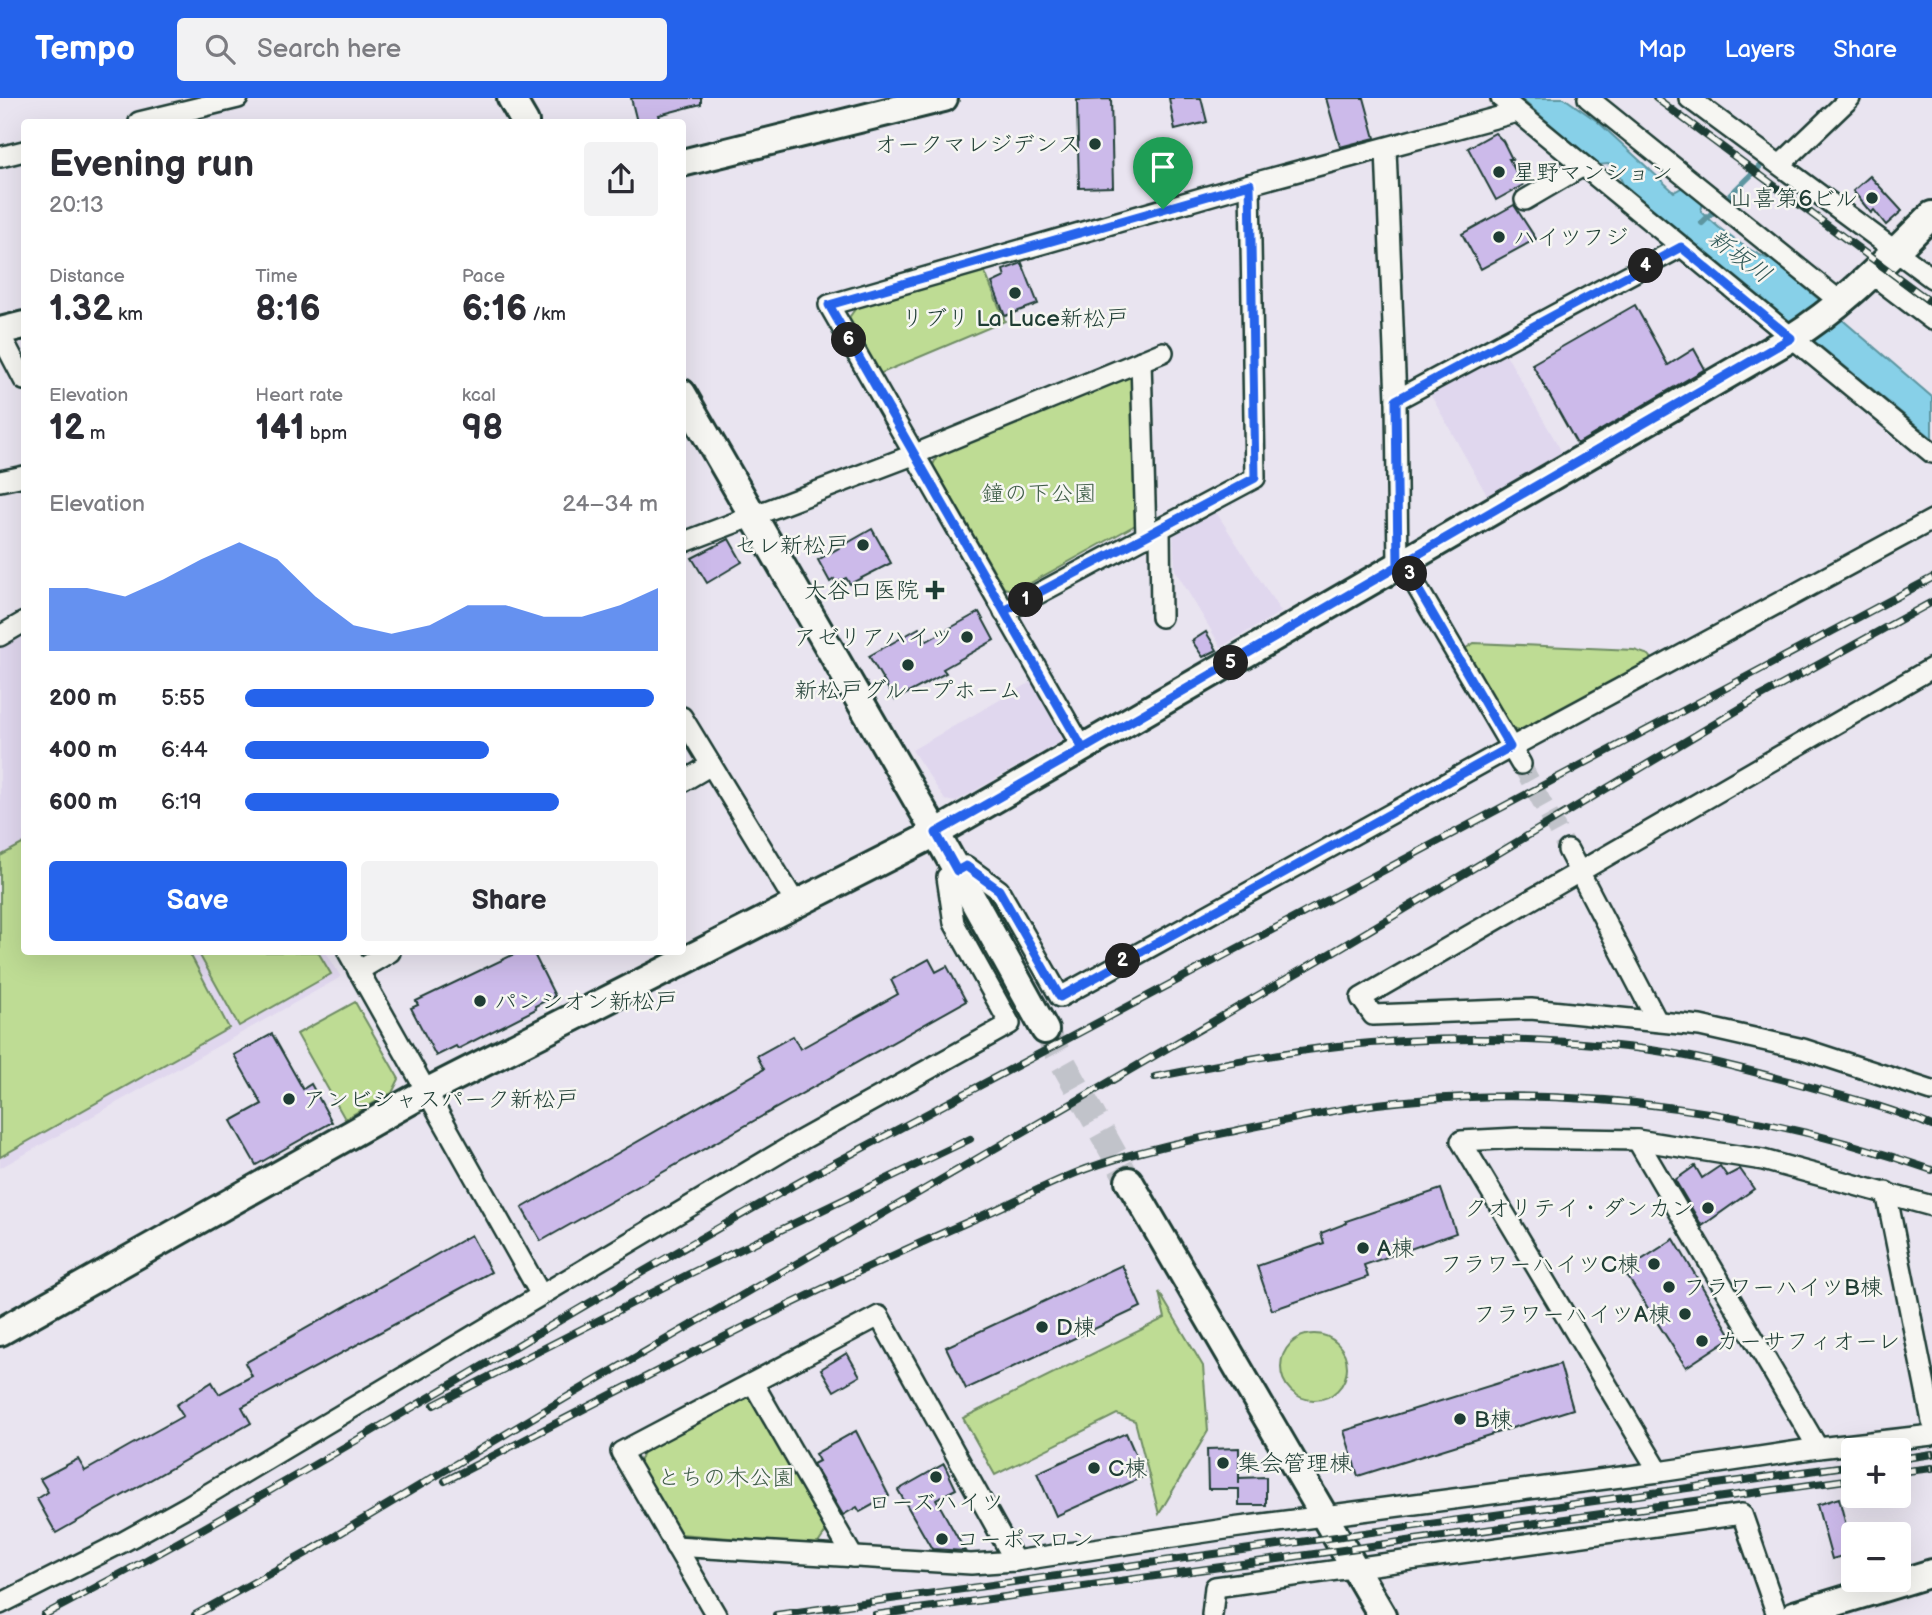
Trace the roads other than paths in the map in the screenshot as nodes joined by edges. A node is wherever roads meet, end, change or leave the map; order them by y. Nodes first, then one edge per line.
1 (238, 98) edge
2 (512, 98) edge
3 (944, 98) edge
4 (1501, 98) edge
5 (1588, 98) edge
6 (1689, 98) edge
7 (1850, 98) edge
8 (1517, 112) junction
9 (151, 119) edge
10 (523, 119) edge
11 (1386, 149) junction
12 (21, 152) edge
13 (0, 157) edge
14 (686, 162) edge
15 (1780, 165) junction
16 (1583, 166) junction
17 (1250, 184) junction
18 (1525, 200) dead end
19 (1932, 215) edge
20 (1681, 247) junction
21 (1896, 250) junction
22 (1873, 275) junction
23 (1932, 278) edge
24 (1839, 305) junction
25 (1932, 320) edge
26 (21, 326) edge
27 (0, 333) edge
28 (1794, 336) junction
29 (1163, 352) dead end
30 (1141, 361) junction
31 (21, 374) edge
32 (686, 400) edge
33 (1396, 400) junction
34 (1932, 453) edge
35 (914, 455) junction
36 (21, 477) edge
37 (0, 481) edge
38 (752, 516) junction
39 (1932, 520) edge
40 (1153, 534) junction
41 (686, 541) edge
42 (1400, 565) junction
43 (1004, 611) junction
44 (1161, 617) dead end
45 (21, 624) edge
46 (0, 636) edge
47 (1932, 668) edge
48 (686, 724) edge
49 (1510, 747) junction
50 (1083, 749) junction
51 (1521, 764) tunnel mouth
52 (711, 765) junction
53 (686, 780) edge
54 (936, 833) junction
55 (1568, 850) tunnel mouth
56 (957, 871) junction
57 (1580, 872) junction
58 (796, 904) junction
59 (350, 955) edge
60 (385, 955) edge
61 (358, 971) junction
62 (1657, 1021) junction
63 (1045, 1030) tunnel mouth
64 (1932, 1091) edge
65 (426, 1093) junction
66 (1637, 1140) junction
67 (1129, 1181) tunnel mouth
68 (1886, 1192) junction
69 (1932, 1206) edge
70 (541, 1295) junction
71 (0, 1332) edge
72 (753, 1383) junction
73 (1932, 1420) edge
74 (1932, 1435) edge
75 (1818, 1448) junction
76 (1659, 1472) junction
77 (1326, 1516) junction
78 (676, 1546) junction
79 (853, 1557) junction
80 (1015, 1561) junction
81 (1354, 1568) junction
82 (1932, 1573) edge
83 (0, 1604) edge
84 (716, 1615) edge
85 (1212, 1615) edge
86 (1382, 1615) edge
87 (1777, 1615) edge
88 (1794, 1615) edge

1 - 9 street
2 - 10 street
3 - 14 street
4 - 8 street
5 - 24 street
6 - 15 street
7 - 15 street
8 - 11 street
8 - 16 street
11 - 17 street
11 - 33 street
12 - 13 street
15 - 21 street
16 - 18 street
16 - 20 street
17 - 35 street
17 - 40 street
19 - 21 street
20 - 28 street
20 - 33 street
21 - 22 street
21 - 23 street
22 - 24 street
22 - 25 street
24 - 28 street
26 - 27 street
27 - 31 street
28 - 34 street
28 - 42 street
29 - 30 street
30 - 35 street
30 - 40 street
32 - 38 street
33 - 42 street
35 - 38 street
35 - 43 street
36 - 37 street
38 - 41 street
38 - 54 street
39 - 49 street
40 - 43 street
40 - 44 street
42 - 49 street
42 - 50 street
43 - 50 street
45 - 46 street
47 - 57 street
48 - 52 street
49 - 51 street
49 - 56 street
50 - 54 street
52 - 53 street
52 - 58 street
54 - 56 street
54 - 58 street
55 - 57 street
56 - 63 street
56 - 70 street
57 - 62 street
57 - 62 street
58 - 65 street
59 - 61 street
60 - 61 street
61 - 65 street
62 - 64 street
65 - 70 street
65 - 71 street
66 - 68 street
66 - 75 street
66 - 76 street
67 - 77 street
68 - 69 street
68 - 73 street
70 - 83 street
72 - 78 street
72 - 79 street
72 - 80 street
74 - 75 street
75 - 76 street
76 - 77 street
77 - 80 street
77 - 81 street
78 - 79 street
78 - 84 street
79 - 80 street
81 - 85 street
81 - 86 street
81 - 87 street
82 - 88 street

